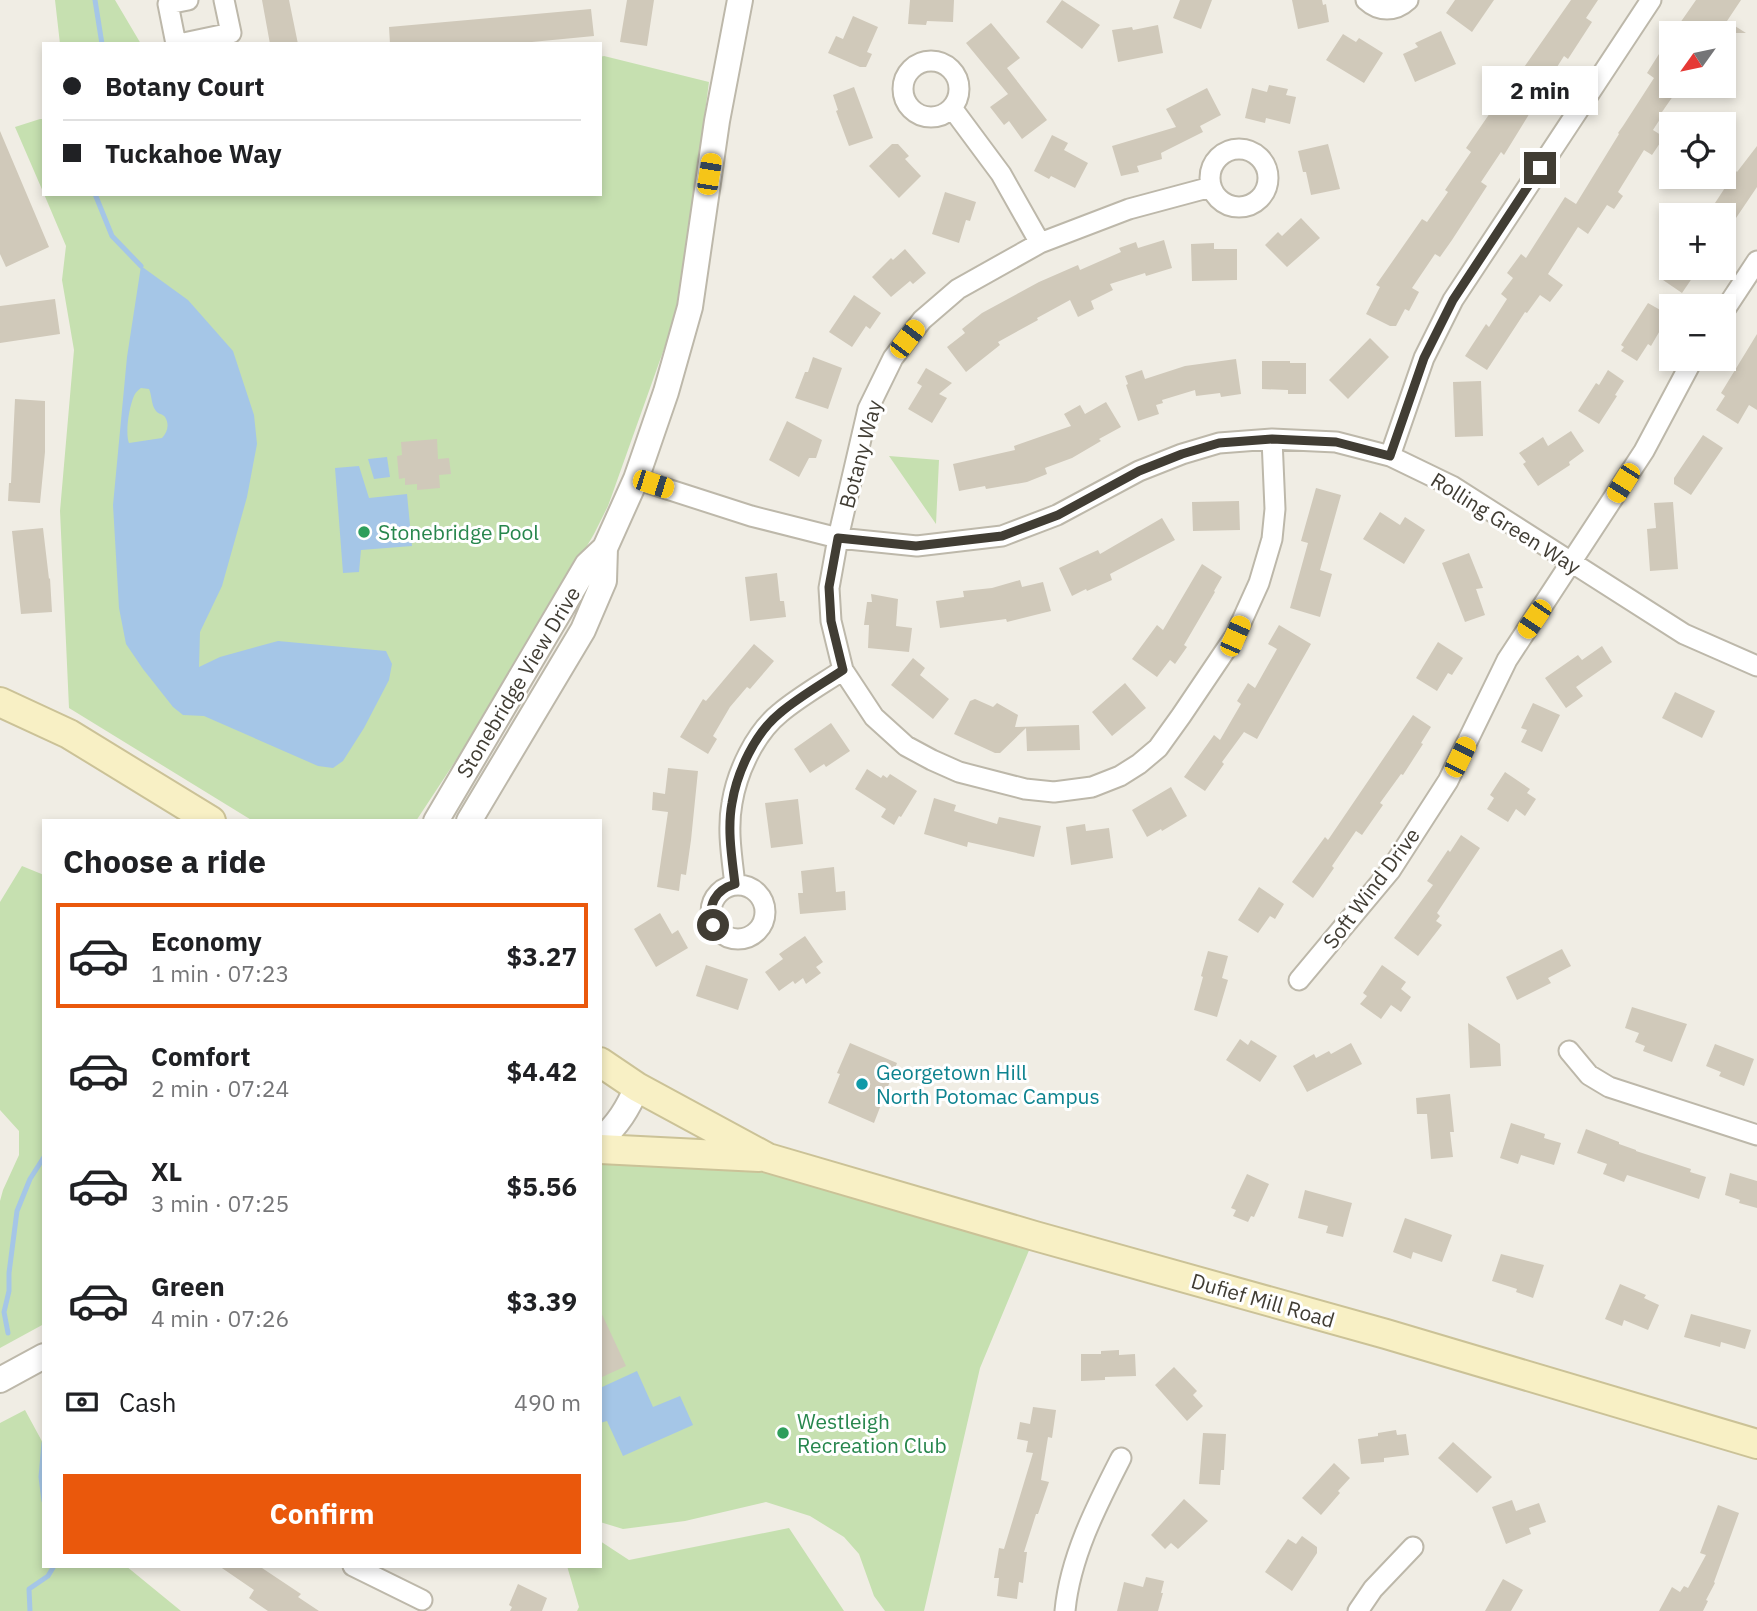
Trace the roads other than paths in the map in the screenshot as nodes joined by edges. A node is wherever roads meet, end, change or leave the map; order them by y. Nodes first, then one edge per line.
1 (188, 0) edge
2 (224, 0) edge
3 (740, 0) edge
4 (1366, 0) edge
5 (1408, 0) edge
6 (1651, 0) edge
7 (178, 42) edge
8 (188, 42) edge
9 (952, 108) dead end
10 (1211, 187) dead end
11 (1040, 243) junction
12 (1757, 261) edge
13 (1735, 294) edge
14 (1687, 371) edge
15 (1272, 439) junction
16 (1390, 456) junction
17 (636, 479) junction
18 (838, 538) junction
19 (606, 548) junction
20 (1572, 563) junction
21 (1757, 666) edge
22 (843, 670) junction
23 (0, 702) edge
24 (208, 819) edge
25 (437, 819) edge
26 (470, 819) edge
27 (735, 884) dead end
28 (1299, 980) dead end
29 (1569, 1051) dead end
30 (602, 1063) edge
31 (637, 1087) junction
32 (1757, 1135) edge
33 (602, 1138) edge
34 (602, 1149) edge
35 (768, 1158) junction
36 (42, 1357) edge
37 (0, 1380) edge
38 (1757, 1444) edge
39 (1121, 1458) dead end
40 (1413, 1548) dead end
41 (357, 1568) edge
42 (422, 1600) dead end
43 (1065, 1611) edge
44 (1358, 1611) edge

1 - 7 street
2 - 8 street
3 - 17 street, Stonebridge View Drive
4 - 5 street
6 - 16 street
9 - 11 street
10 - 11 street, Botany Way
11 - 18 street, Botany Way
12 - 13 street
14 - 20 street, Soft Wind Drive
15 - 16 street, Rolling Green Way
15 - 18 street, Rolling Green Way
15 - 22 street, Botany Way
16 - 20 street, Rolling Green Way
17 - 18 street, Rolling Green Way
17 - 19 street, Stonebridge View Drive
18 - 22 street, Botany Way
19 - 25 street, Stonebridge View Drive
19 - 26 street, Stonebridge View Drive
20 - 21 street, Rolling Green Way
20 - 28 street, Soft Wind Drive
22 - 27 street
23 - 24 main road
29 - 32 street
30 - 31 main road
31 - 33 street
31 - 35 main road
34 - 35 main road
35 - 38 main road, Dufief Mill Road
36 - 37 street
39 - 43 street
40 - 44 street
41 - 42 street

